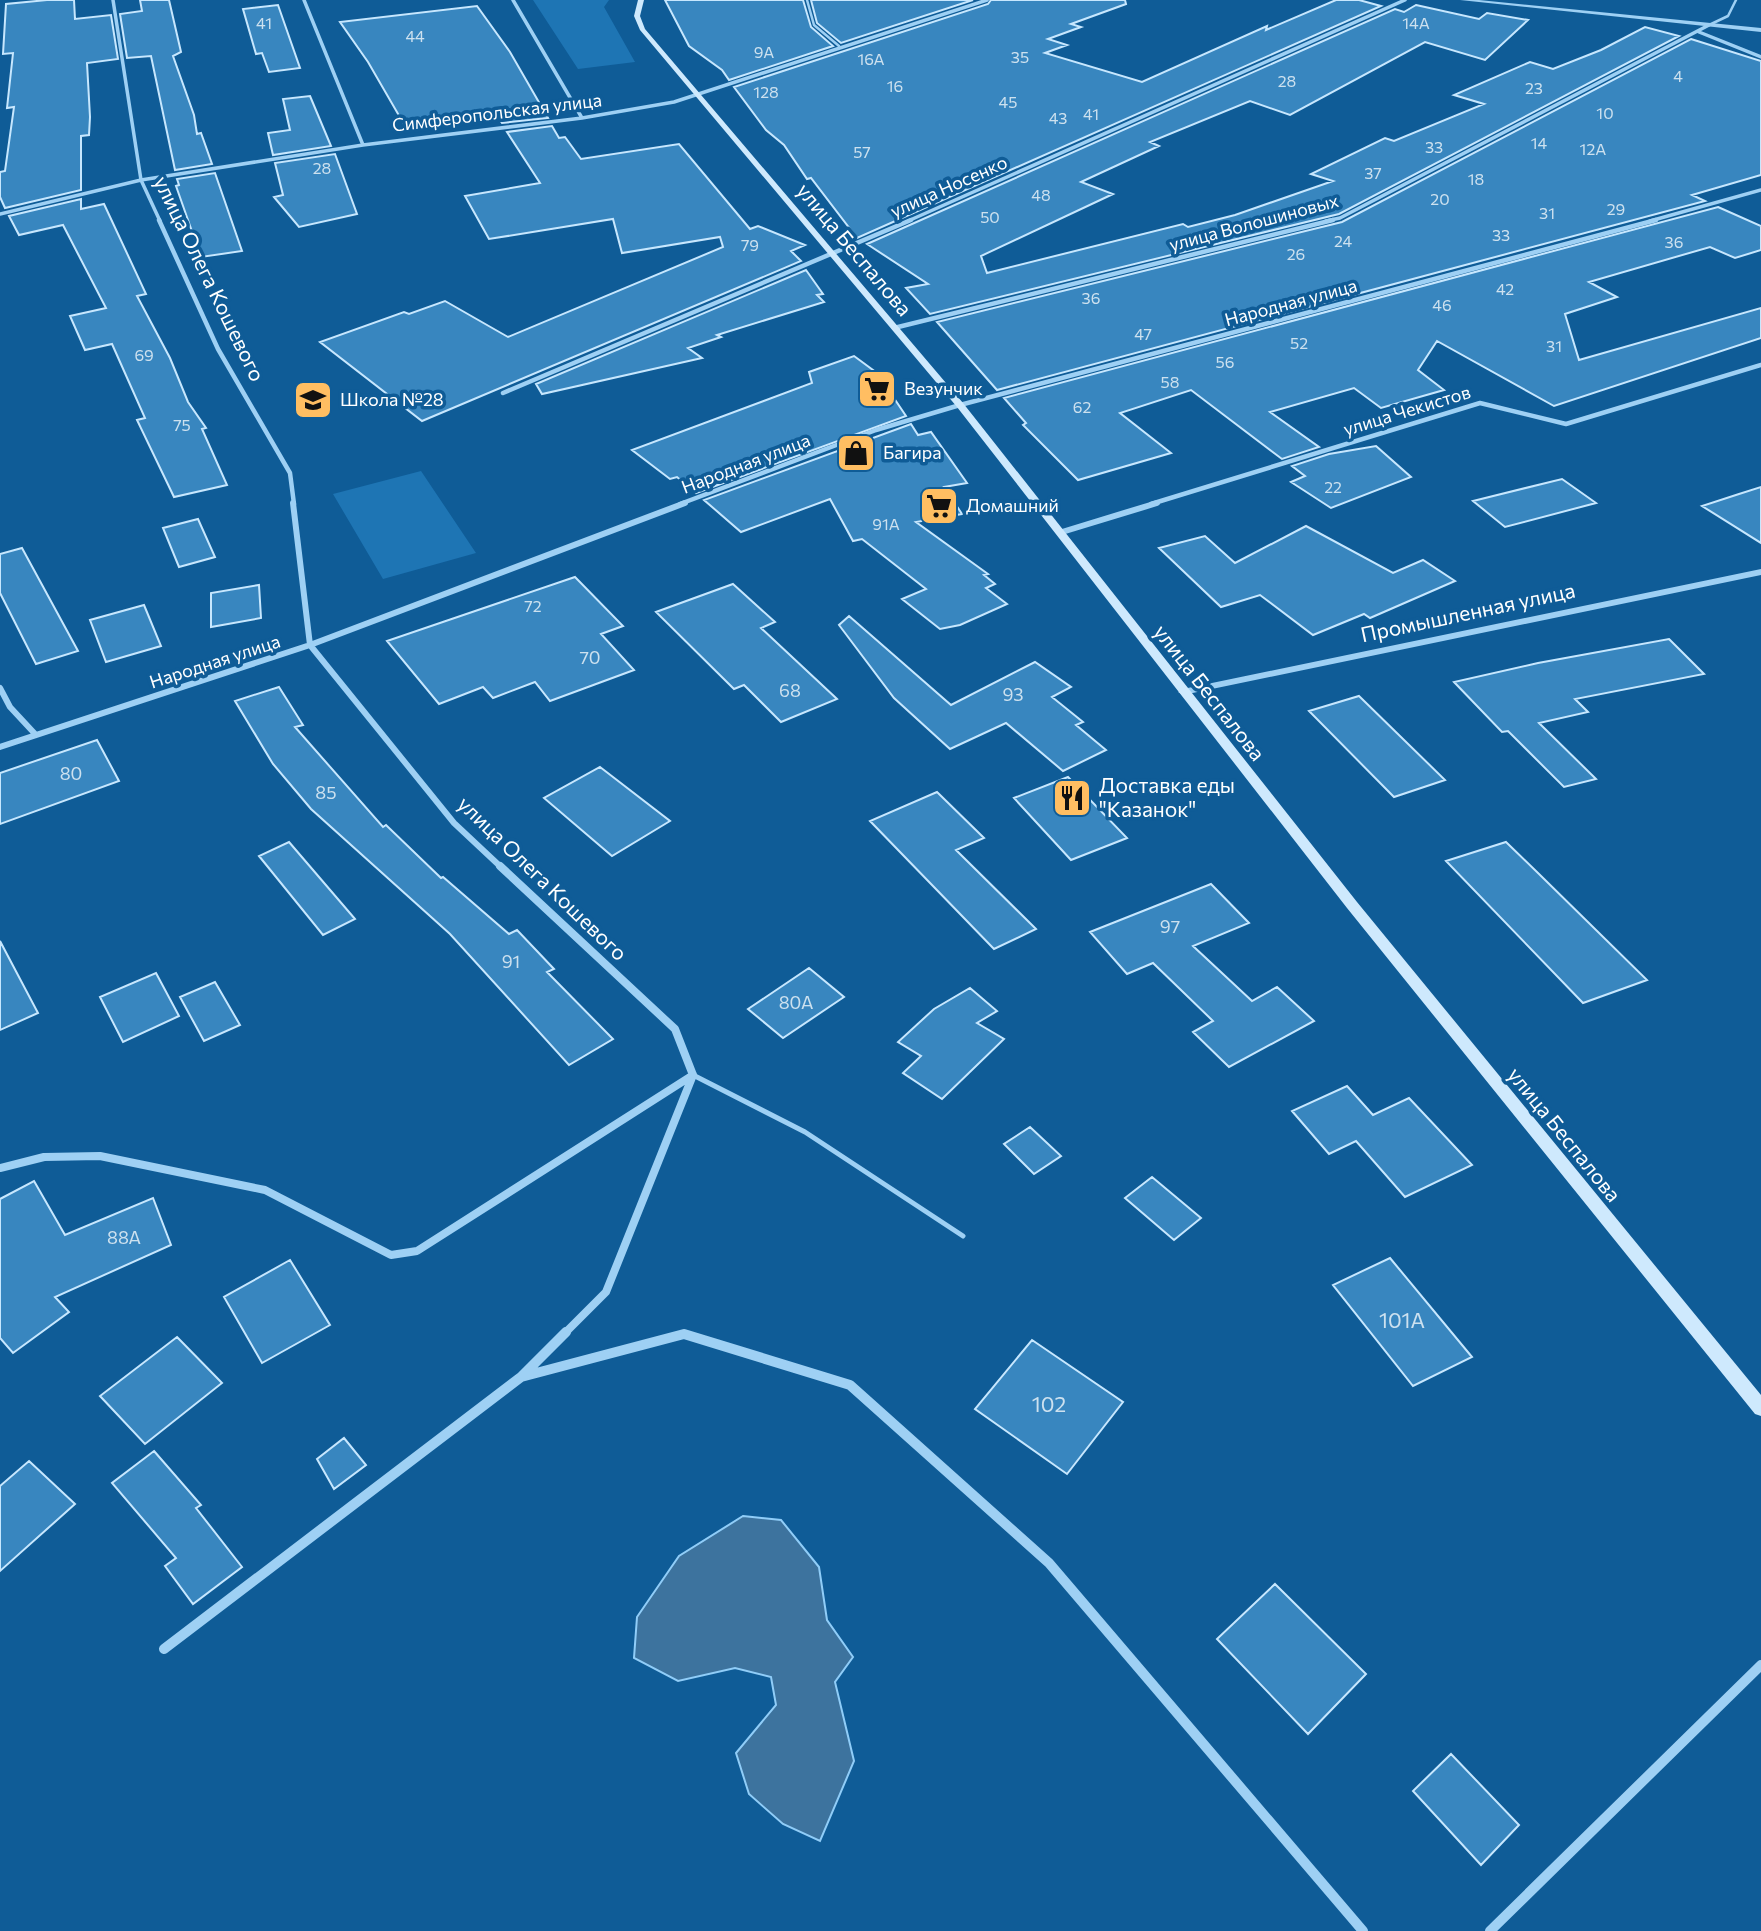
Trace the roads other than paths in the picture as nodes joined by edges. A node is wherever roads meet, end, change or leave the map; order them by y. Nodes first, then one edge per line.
1 (113, 0) edge
2 (304, 0) edge
3 (513, 0) edge
4 (641, 0) edge
5 (807, 0) edge
6 (987, 0) edge
7 (1405, 0) edge
8 (1463, 0) edge
9 (1736, 0) edge
10 (1709, 25) junction
11 (1761, 30) edge
12 (1699, 33) junction
13 (839, 46) junction
14 (1761, 57) edge
15 (696, 92) junction
16 (582, 118) junction
17 (363, 145) junction
18 (141, 180) junction
19 (1761, 190) edge
20 (0, 214) edge
21 (832, 255) junction
22 (894, 328) junction
23 (1761, 365) edge
24 (503, 393) dead end
25 (960, 405) junction
26 (1062, 533) junction
27 (1761, 572) edge
28 (310, 645) junction
29 (0, 688) edge
30 (1184, 692) junction
31 (36, 735) junction
32 (0, 747) edge
33 (694, 1074) junction
34 (0, 1168) edge
35 (962, 1236) dead end
36 (521, 1377) junction
37 (1761, 1408) edge
38 (164, 1649) dead end
39 (1761, 1665) edge
40 (1363, 1931) edge
41 (1489, 1931) edge

1 - 18 street, улица Олега Кошевого
2 - 17 street
3 - 16 street
4 - 15 main road, улица Беспалова
5 - 13 lane
6 - 13 street, Симферопольская улица
7 - 21 street, улица Носенко
8 - 10 street
9 - 10 lane
10 - 11 street
10 - 12 street, улица Волошиновых
12 - 14 street
12 - 22 street, улица Волошиновых
13 - 15 street, Симферопольская улица
15 - 16 street, Симферопольская улица
15 - 21 main road, улица Беспалова
16 - 17 street, Симферопольская улица
17 - 18 street, Симферопольская улица
18 - 20 street, Симферопольская улица
18 - 28 street, улица Олега Кошевого
19 - 25 street, Народная улица
21 - 22 main road, улица Беспалова
21 - 24 street, улица Носенко
22 - 25 main road, улица Беспалова
23 - 26 street, улица Чекистов
25 - 26 main road, улица Беспалова
25 - 28 street, Народная улица
26 - 30 main road, улица Беспалова
27 - 30 street, Промышленная улица
28 - 31 street, Народная улица
28 - 33 street, улица Олега Кошевого
29 - 31 street
30 - 37 main road, улица Беспалова
31 - 32 street, Народная улица
33 - 34 street
33 - 35 lane
33 - 36 street
36 - 38 street
36 - 40 street
39 - 41 street

